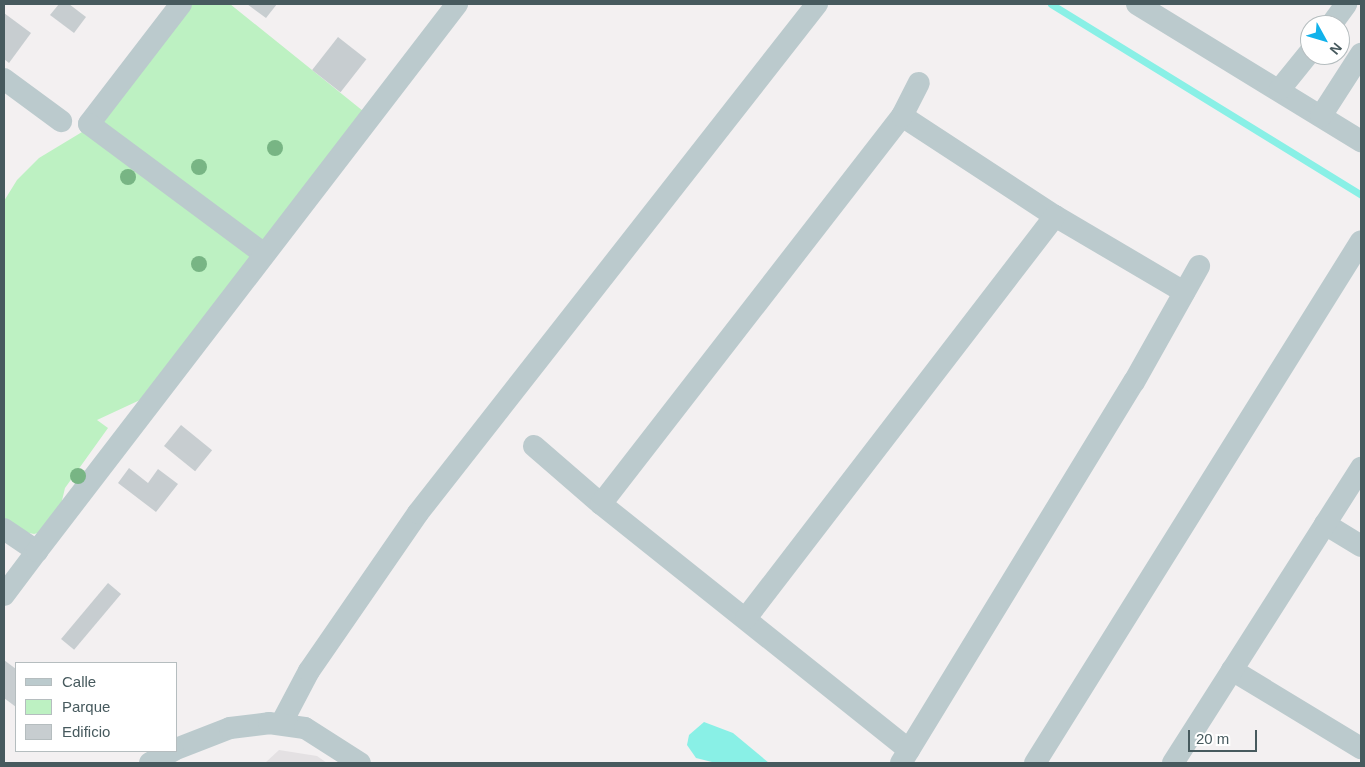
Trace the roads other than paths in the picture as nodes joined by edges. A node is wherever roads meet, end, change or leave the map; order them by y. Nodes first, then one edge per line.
1 (181, 4) edge
2 (457, 4) edge
3 (817, 4) edge
4 (1137, 4) edge
5 (1346, 4) edge
6 (1338, 15) edge
7 (1361, 54) edge
8 (1300, 64) edge
9 (4, 79) edge
10 (920, 83) dead end
11 (1280, 89) junction
12 (902, 116) junction
13 (1321, 116) junction
14 (61, 121) dead end
15 (1361, 141) edge
16 (1055, 216) junction
17 (1361, 241) edge
18 (263, 253) junction
19 (1199, 266) dead end
20 (1184, 292) junction
21 (534, 446) dead end
22 (1361, 468) edge
23 (600, 504) junction
24 (1325, 524) junction
25 (4, 529) edge
26 (1361, 546) edge
27 (37, 551) junction
28 (4, 595) edge
29 (746, 618) junction
30 (1232, 670) junction
31 (281, 724) junction
32 (1361, 748) edge
33 (178, 752) edge
34 (173, 754) edge
35 (905, 757) edge
36 (150, 763) edge
37 (360, 763) edge
38 (1035, 763) edge
39 (1173, 763) edge

1 - 18 street
2 - 18 street
3 - 31 street
4 - 11 street
5 - 6 street
7 - 13 street
8 - 11 street
9 - 14 street
10 - 12 street
11 - 13 street
12 - 16 street
12 - 23 street
13 - 15 street
16 - 20 street
16 - 29 street
17 - 38 street
18 - 27 street
19 - 20 street
20 - 35 street
21 - 23 street
22 - 24 street
23 - 29 street
24 - 26 street
24 - 30 street
25 - 27 street
27 - 28 street
29 - 35 street
30 - 32 street
30 - 39 street
31 - 33 street
31 - 37 street
34 - 36 street

